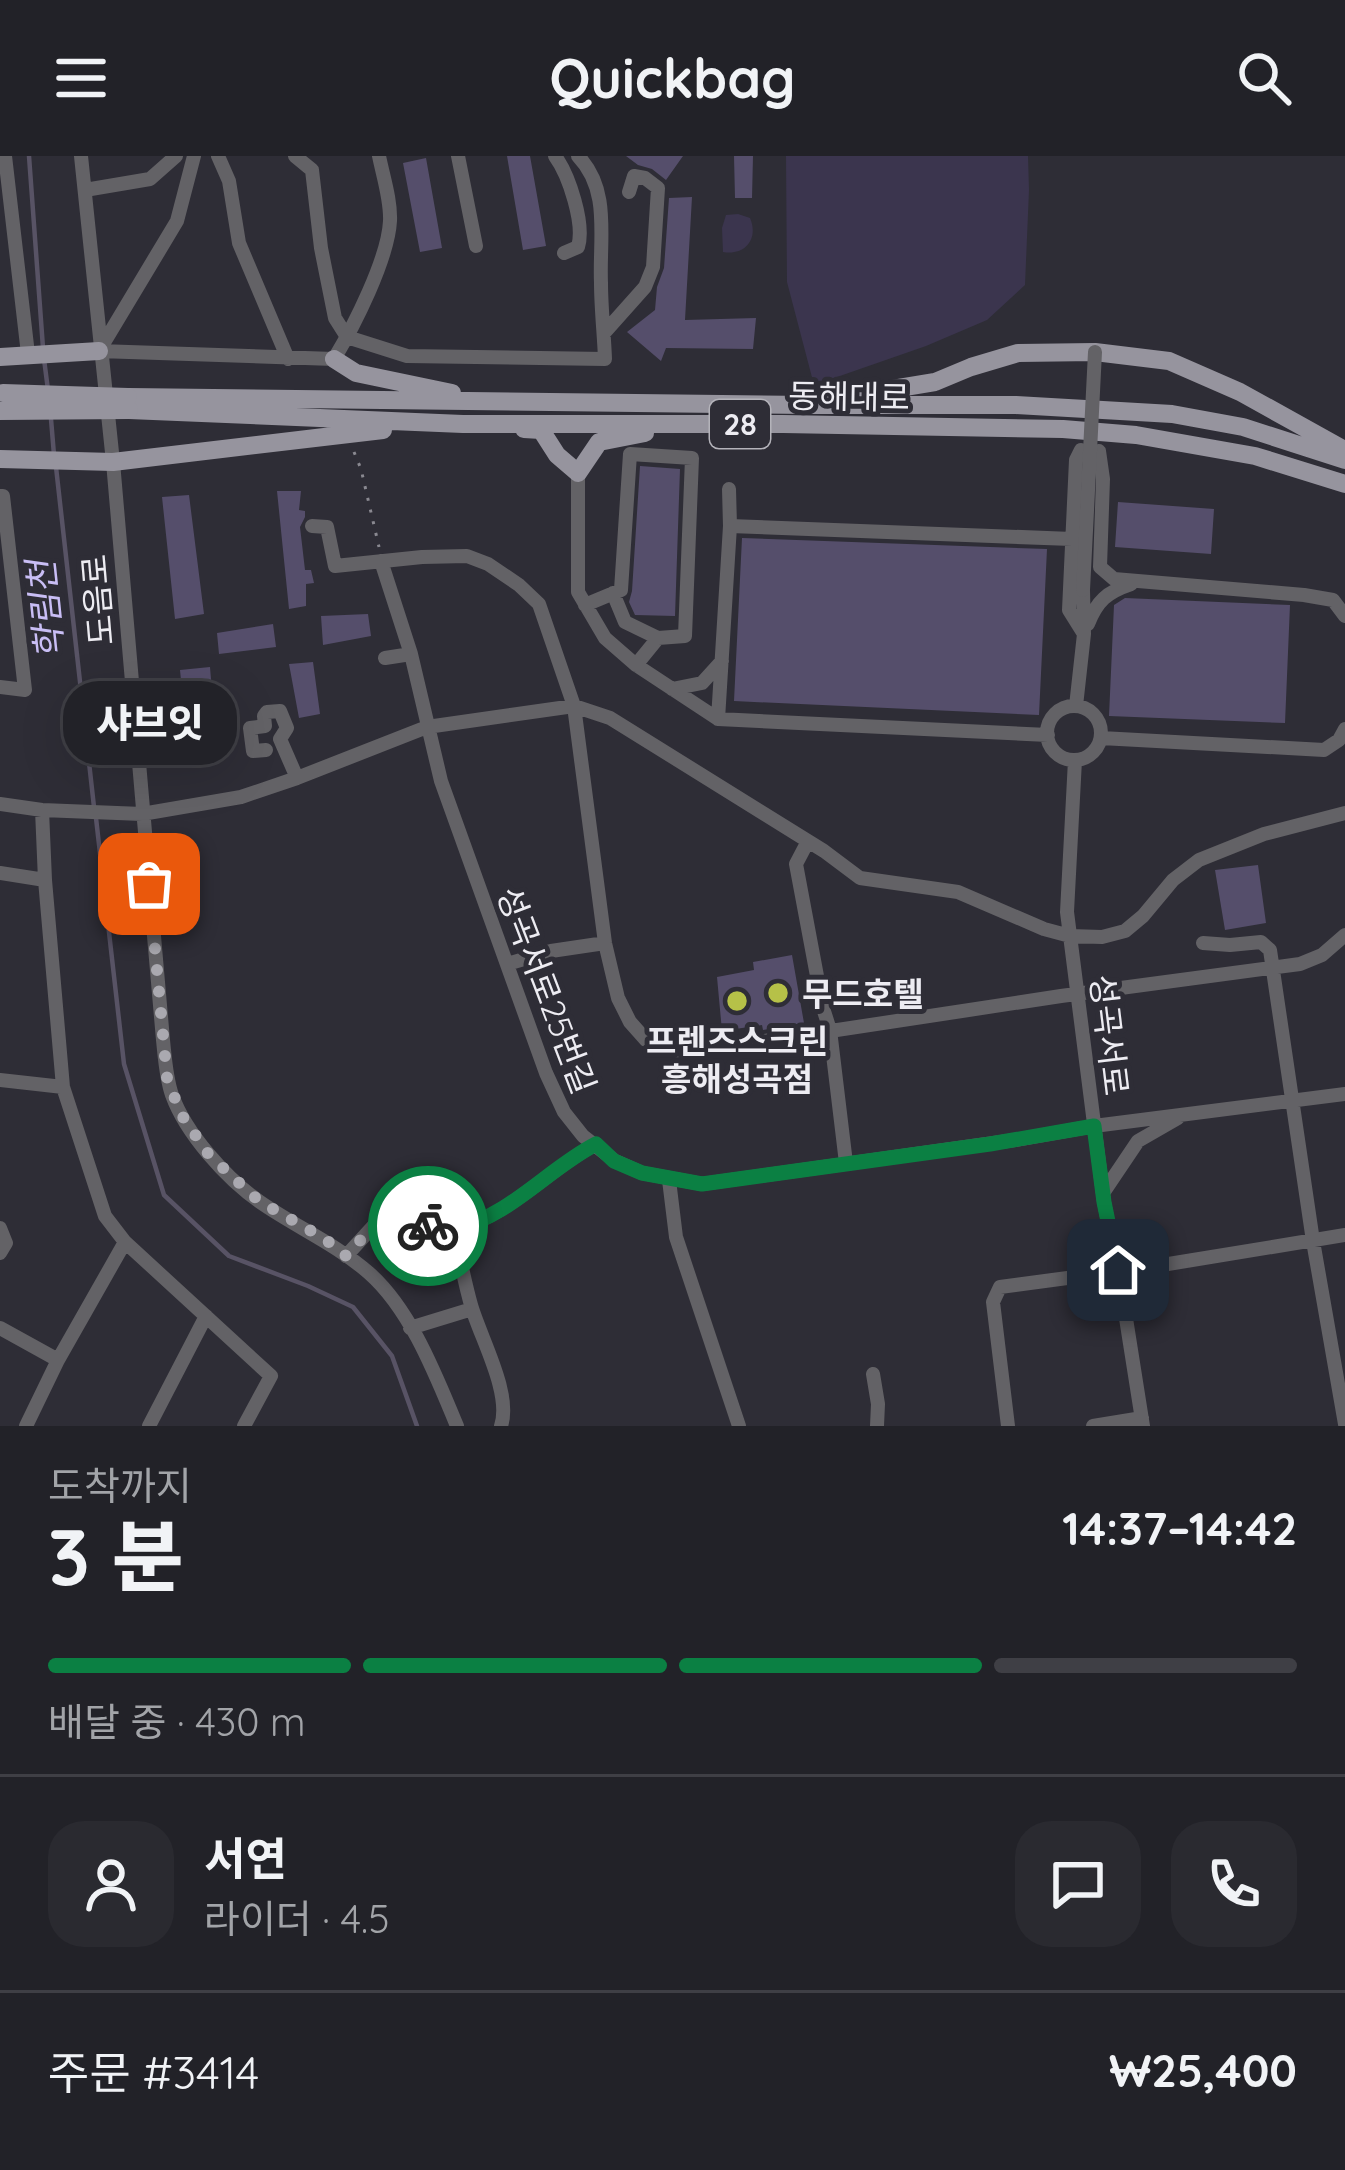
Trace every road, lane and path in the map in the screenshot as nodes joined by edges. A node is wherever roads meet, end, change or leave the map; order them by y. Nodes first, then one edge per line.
1 (5, 156) edge
2 (81, 156) edge
3 (176, 156) edge
4 (194, 156) edge
5 (218, 156) edge
6 (296, 156) edge
7 (379, 156) edge
8 (458, 156) edge
9 (555, 156) edge
10 (578, 156) edge
11 (85, 190) junction
12 (629, 192) dead end
13 (476, 246) dead end
14 (564, 253) dead end
15 (604, 333) junction
16 (347, 338) junction
17 (100, 351) junction
18 (1095, 352) junction
19 (32, 354) junction
20 (0, 355) edge
21 (288, 359) junction
22 (334, 359) junction
23 (1, 402) edge
24 (492, 402) junction
25 (128, 404) junction
26 (808, 405) junction
27 (463, 424) junction
28 (692, 424) junction
29 (351, 444) dead end
30 (1081, 450) dead end
31 (1099, 451) dead end
32 (1345, 455) edge
33 (0, 459) edge
34 (113, 462) junction
35 (578, 473) junction
36 (1345, 484) edge
37 (729, 489) dead end
38 (0, 496) edge
39 (312, 526) dead end
40 (730, 526) junction
41 (1072, 539) junction
42 (381, 561) junction
43 (1100, 567) junction
44 (1139, 581) junction
45 (613, 593) junction
46 (7, 599) edge
47 (1096, 603) junction
48 (585, 605) junction
49 (725, 614) junction
50 (743, 616) dead end
51 (1345, 616) edge
52 (1084, 634) junction
53 (658, 638) junction
54 (411, 654) junction
55 (385, 658) dead end
56 (722, 661) junction
57 (635, 665) junction
58 (0, 687) edge
59 (672, 689) junction
60 (574, 706) junction
61 (1076, 706) junction
62 (718, 719) junction
63 (427, 727) junction
64 (1345, 729) edge
65 (1048, 735) junction
66 (1101, 738) junction
67 (266, 750) dead end
68 (1075, 760) junction
69 (297, 778) junction
70 (0, 804) edge
71 (42, 810) junction
72 (1345, 812) edge
73 (142, 814) junction
74 (807, 843) junction
75 (0, 872) edge
76 (45, 880) junction
77 (1345, 934) edge
78 (1070, 936) junction
79 (605, 943) junction
80 (1203, 943) dead end
81 (507, 964) junction
82 (1273, 968) junction
83 (1077, 993) junction
84 (830, 1030) junction
85 (0, 1080) edge
86 (63, 1087) junction
87 (1345, 1094) edge
88 (1293, 1099) junction
89 (1188, 1113) junction
90 (1094, 1126) junction
91 (596, 1144) junction
92 (846, 1163) junction
93 (669, 1180) junction
94 (1103, 1193) junction
95 (0, 1228) edge
96 (454, 1229) junction
97 (1345, 1235) edge
98 (1313, 1241) junction
99 (125, 1243) junction
100 (1113, 1247) junction
101 (0, 1253) edge
102 (346, 1256) junction
103 (1144, 1268) junction
104 (1097, 1274) junction
105 (1122, 1293) junction
106 (472, 1309) junction
107 (206, 1316) junction
108 (0, 1328) edge
109 (410, 1328) junction
110 (58, 1360) junction
111 (873, 1374) dead end
112 (1143, 1422) edge
113 (1345, 1424) edge
114 (26, 1426) edge
115 (148, 1426) edge
116 (244, 1426) edge
117 (457, 1426) edge
118 (501, 1426) edge
119 (739, 1426) edge
120 (877, 1426) edge
121 (1008, 1426) edge
122 (1093, 1426) edge

1 - 19 street
2 - 11 street, 도음로
3 - 11 street
4 - 17 street
5 - 21 street
6 - 16 street
7 - 16 street
8 - 13 street
9 - 14 street
10 - 15 street
11 - 17 street, 도음로
12 - 15 street
15 - 16 street
16 - 22 street
17 - 19 main road
17 - 21 street
17 - 34 street, 도음로
18 - 26 main road
18 - 32 main road
18 - 52 street, bridge
19 - 20 main road
21 - 22 street
22 - 24 main road
23 - 25 main road, 28, bridge
24 - 25 main road
24 - 26 main road
25 - 27 main road, 동해대로 / 28
26 - 32 main road
27 - 28 main road, 동해대로 / 28
27 - 34 main road
27 - 35 main road
28 - 35 main road
28 - 36 main road, 동해대로 / 28
29 - 42 path
30 - 41 street
31 - 43 street
33 - 34 main road
34 - 73 street, 도음로
35 - 48 street
37 - 40 street
38 - 46 street
39 - 42 street
40 - 41 street
40 - 49 street
41 - 52 street
42 - 54 street, 성곡서로25번길
42 - 60 street
43 - 44 street
43 - 47 street
44 - 47 street
44 - 51 street
45 - 48 street
45 - 53 street
45 - 53 street
46 - 58 street
47 - 52 street
48 - 57 street
49 - 50 street
49 - 56 street
52 - 61 street
53 - 57 street
54 - 55 street
54 - 63 street, 성곡서로25번길
56 - 59 street
56 - 62 street
57 - 59 street
59 - 62 street
60 - 63 street
60 - 74 street
60 - 79 street
61 - 65 street
61 - 66 street
62 - 65 street
63 - 69 street
63 - 81 street, 성곡서로25번길
64 - 66 street
65 - 68 street
66 - 68 street
67 - 69 street
68 - 78 street, 성곡서로
69 - 73 street
70 - 71 street
71 - 73 street
71 - 76 street
72 - 78 street
73 - 102 street, 도음로
74 - 78 street
74 - 84 street
75 - 76 street
76 - 86 street
77 - 82 street
78 - 83 street, 성곡서로
79 - 81 street
79 - 84 street
80 - 82 street
81 - 91 street, 성곡서로25번길
82 - 83 street
82 - 88 street
83 - 84 street
83 - 90 street, 성곡서로
84 - 92 street
85 - 86 street
86 - 99 street
87 - 88 street, 성곡서로25번길
88 - 89 street, 성곡서로25번길
88 - 98 street
89 - 90 street, 성곡서로25번길
89 - 94 street
90 - 92 street, 성곡서로25번길
90 - 94 street, 성곡서로
91 - 93 street, 성곡서로25번길
91 - 96 street
92 - 93 street, 성곡서로25번길
93 - 119 street
94 - 100 street, 성곡서로
95 - 101 street
96 - 102 street
96 - 106 street
97 - 98 street
98 - 103 street
98 - 113 street
99 - 107 street
99 - 110 street
100 - 103 street
100 - 104 street
100 - 105 street, 성곡서로
102 - 109 street, 도음로
103 - 105 street
104 - 105 street
104 - 121 street
105 - 112 street, 성곡서로
106 - 109 street
106 - 118 street
107 - 115 street
107 - 116 street
108 - 110 street
109 - 117 street, 도음로
110 - 114 street
111 - 120 street
112 - 122 street

